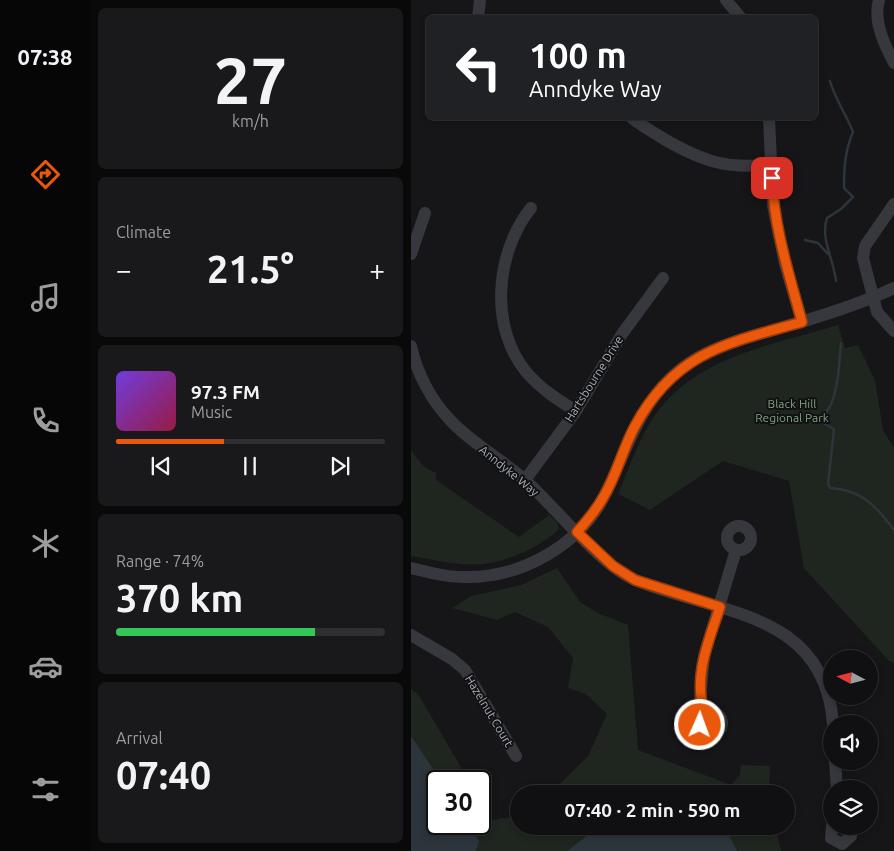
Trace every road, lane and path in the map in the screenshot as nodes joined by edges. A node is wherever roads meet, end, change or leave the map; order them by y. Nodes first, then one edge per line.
1 (480, 0) edge
2 (726, 0) edge
3 (879, 0) edge
4 (478, 15) edge
5 (738, 15) edge
6 (894, 63) edge
7 (635, 120) edge
8 (769, 120) edge
9 (771, 164) junction
10 (894, 204) edge
11 (531, 208) dead end
12 (425, 213) dead end
13 (411, 254) edge
14 (663, 278) dead end
15 (894, 288) edge
16 (873, 298) junction
17 (802, 322) junction
18 (894, 331) edge
19 (411, 346) edge
20 (576, 411) junction
21 (525, 480) junction
22 (577, 532) junction
23 (736, 550) dead end
24 (411, 568) edge
25 (720, 607) junction
26 (411, 635) edge
27 (705, 713) dead end
28 (832, 715) edge
29 (516, 756) dead end
30 (831, 835) edge
31 (851, 835) edge

1 - 4 street
2 - 5 street
3 - 6 street
7 - 9 street
8 - 9 street
9 - 17 street
10 - 16 street
11 - 20 street
12 - 13 street
14 - 20 street, Hartsbourne Drive
15 - 16 street
16 - 17 street
16 - 18 street
17 - 22 street
19 - 21 street, Anndyke Way
20 - 21 street, Hartsbourne Drive
21 - 22 street, Anndyke Way
22 - 24 street
22 - 25 street, Anndyke Way
23 - 25 street
25 - 27 street
25 - 28 street, Anndyke Way
26 - 29 street, Hazelnut Court
30 - 31 street

